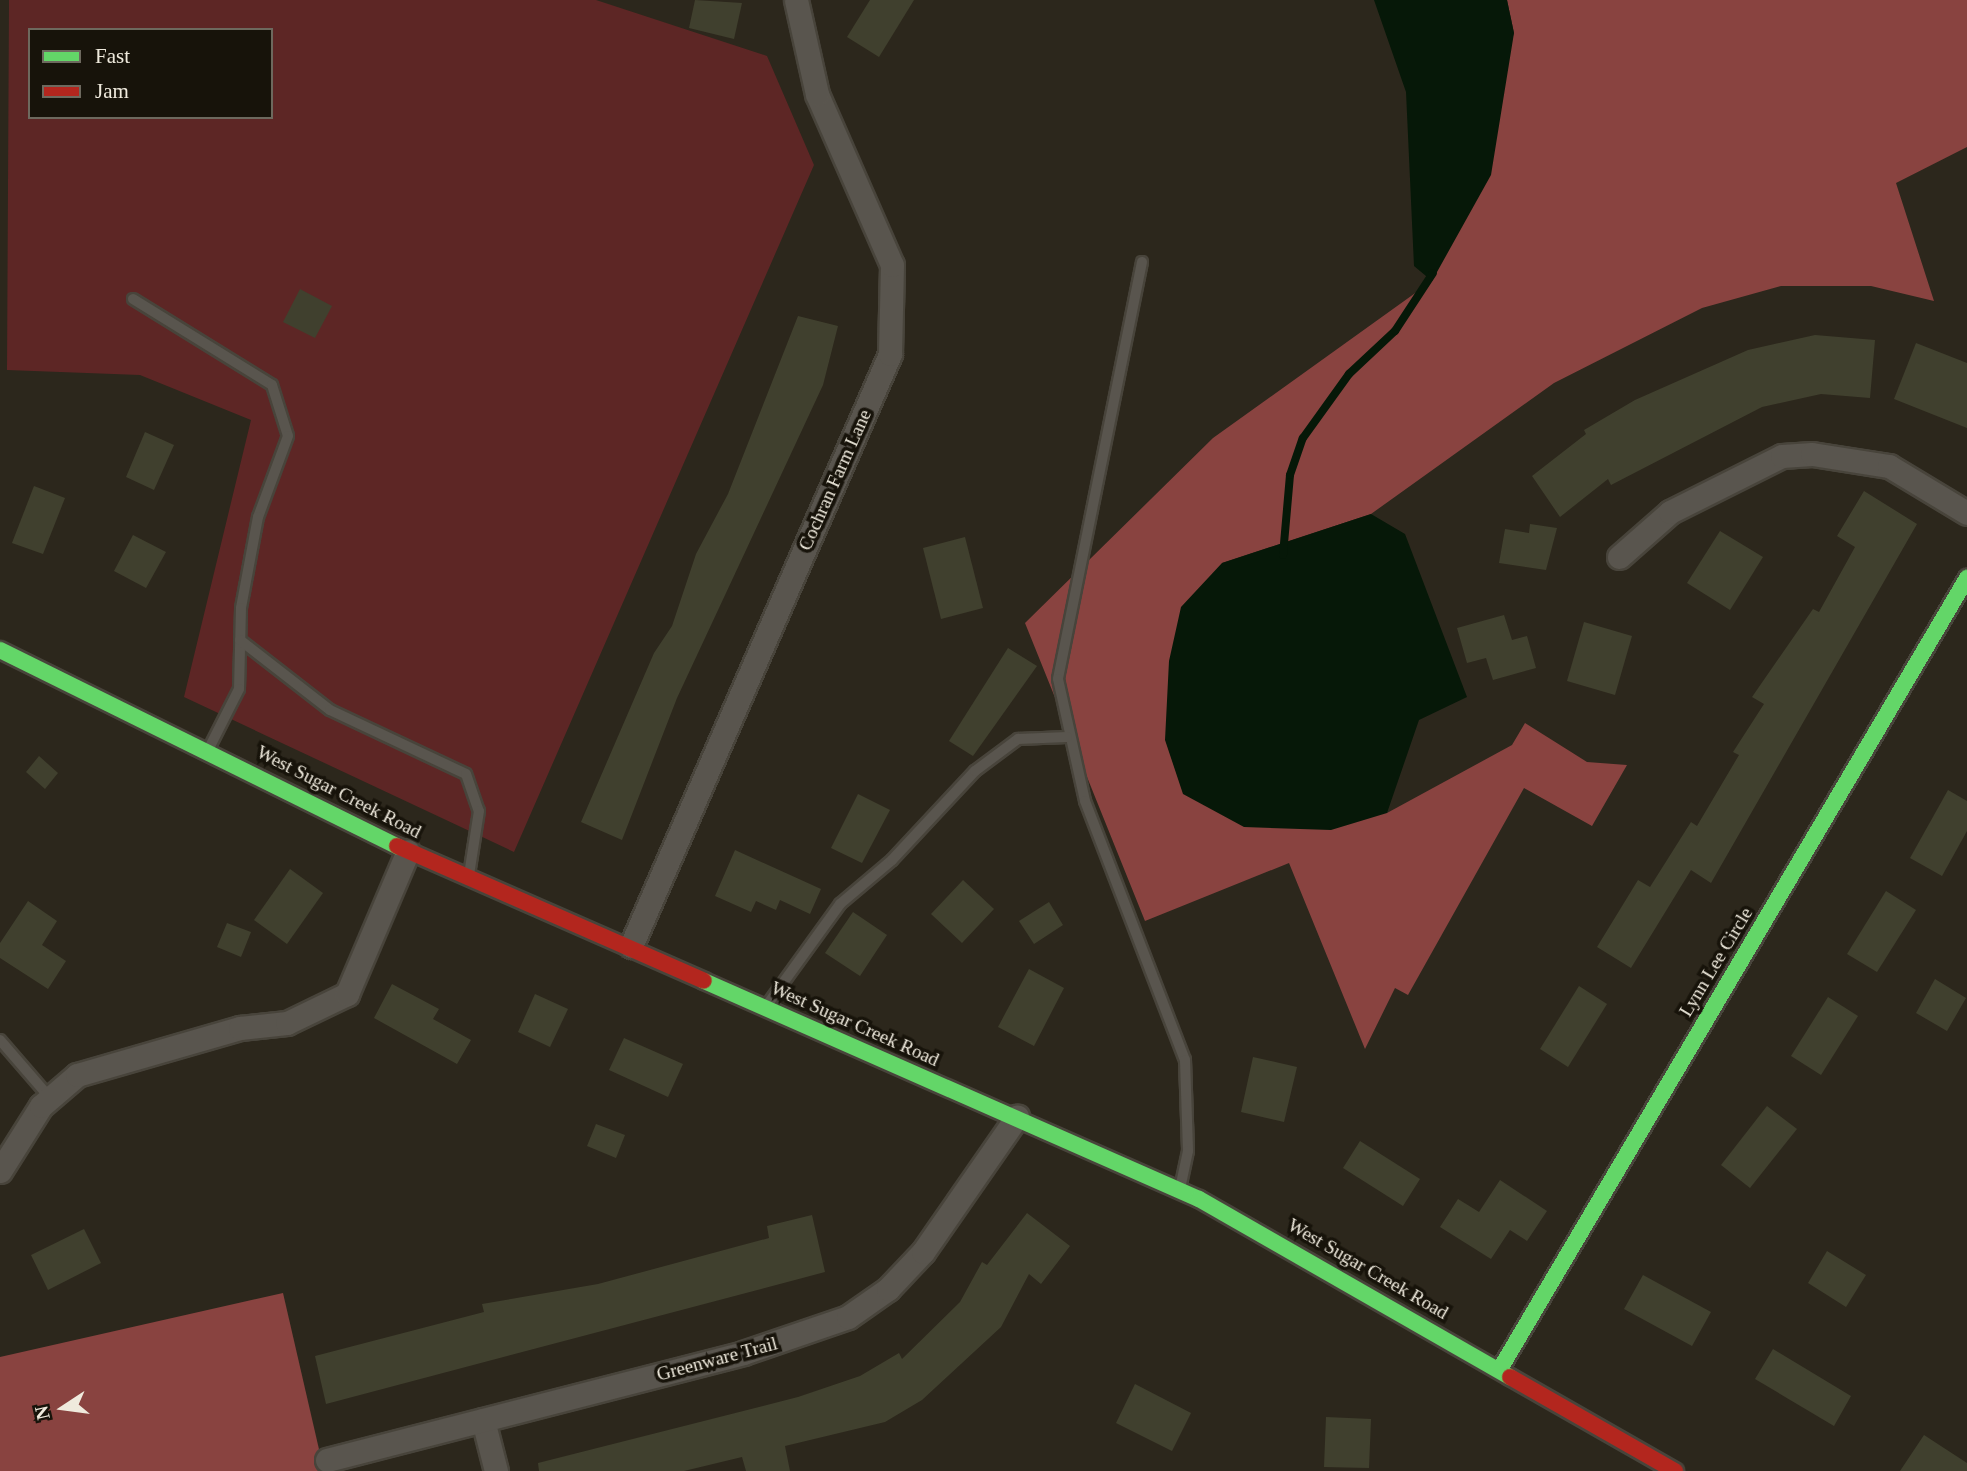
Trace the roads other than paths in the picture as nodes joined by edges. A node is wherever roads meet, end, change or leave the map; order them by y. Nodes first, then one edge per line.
1 (796, 0) edge
2 (1142, 262) dead end
3 (133, 299) dead end
4 (1967, 513) edge
5 (1619, 557) dead end
6 (1967, 578) edge
7 (240, 640) junction
8 (0, 650) edge
9 (1067, 737) junction
10 (208, 750) junction
11 (408, 851) junction
12 (469, 877) junction
13 (631, 946) junction
14 (766, 1008) junction
15 (0, 1040) edge
16 (50, 1098) junction
17 (1017, 1117) junction
18 (0, 1171) edge
19 (1180, 1191) junction
20 (1500, 1368) junction
21 (483, 1420) junction
22 (327, 1460) dead end
23 (496, 1471) edge
24 (1675, 1471) edge

1 - 13 street, Cochran Farm Lane
2 - 9 lane
3 - 7 lane
4 - 5 street
6 - 20 main road, Lynn Lee Circle
7 - 10 lane
7 - 12 lane
8 - 10 main road, West Sugar Creek Road
9 - 14 lane
9 - 19 lane
10 - 11 main road, West Sugar Creek Road
11 - 12 main road, West Sugar Creek Road
11 - 16 street
12 - 13 main road, West Sugar Creek Road
13 - 14 main road, West Sugar Creek Road
14 - 17 main road, West Sugar Creek Road
15 - 16 lane
16 - 18 street
17 - 19 main road, West Sugar Creek Road
17 - 21 street, Greenware Trail
19 - 20 main road, West Sugar Creek Road
20 - 24 main road, West Sugar Creek Road
21 - 22 street, Greenware Trail
21 - 23 street

